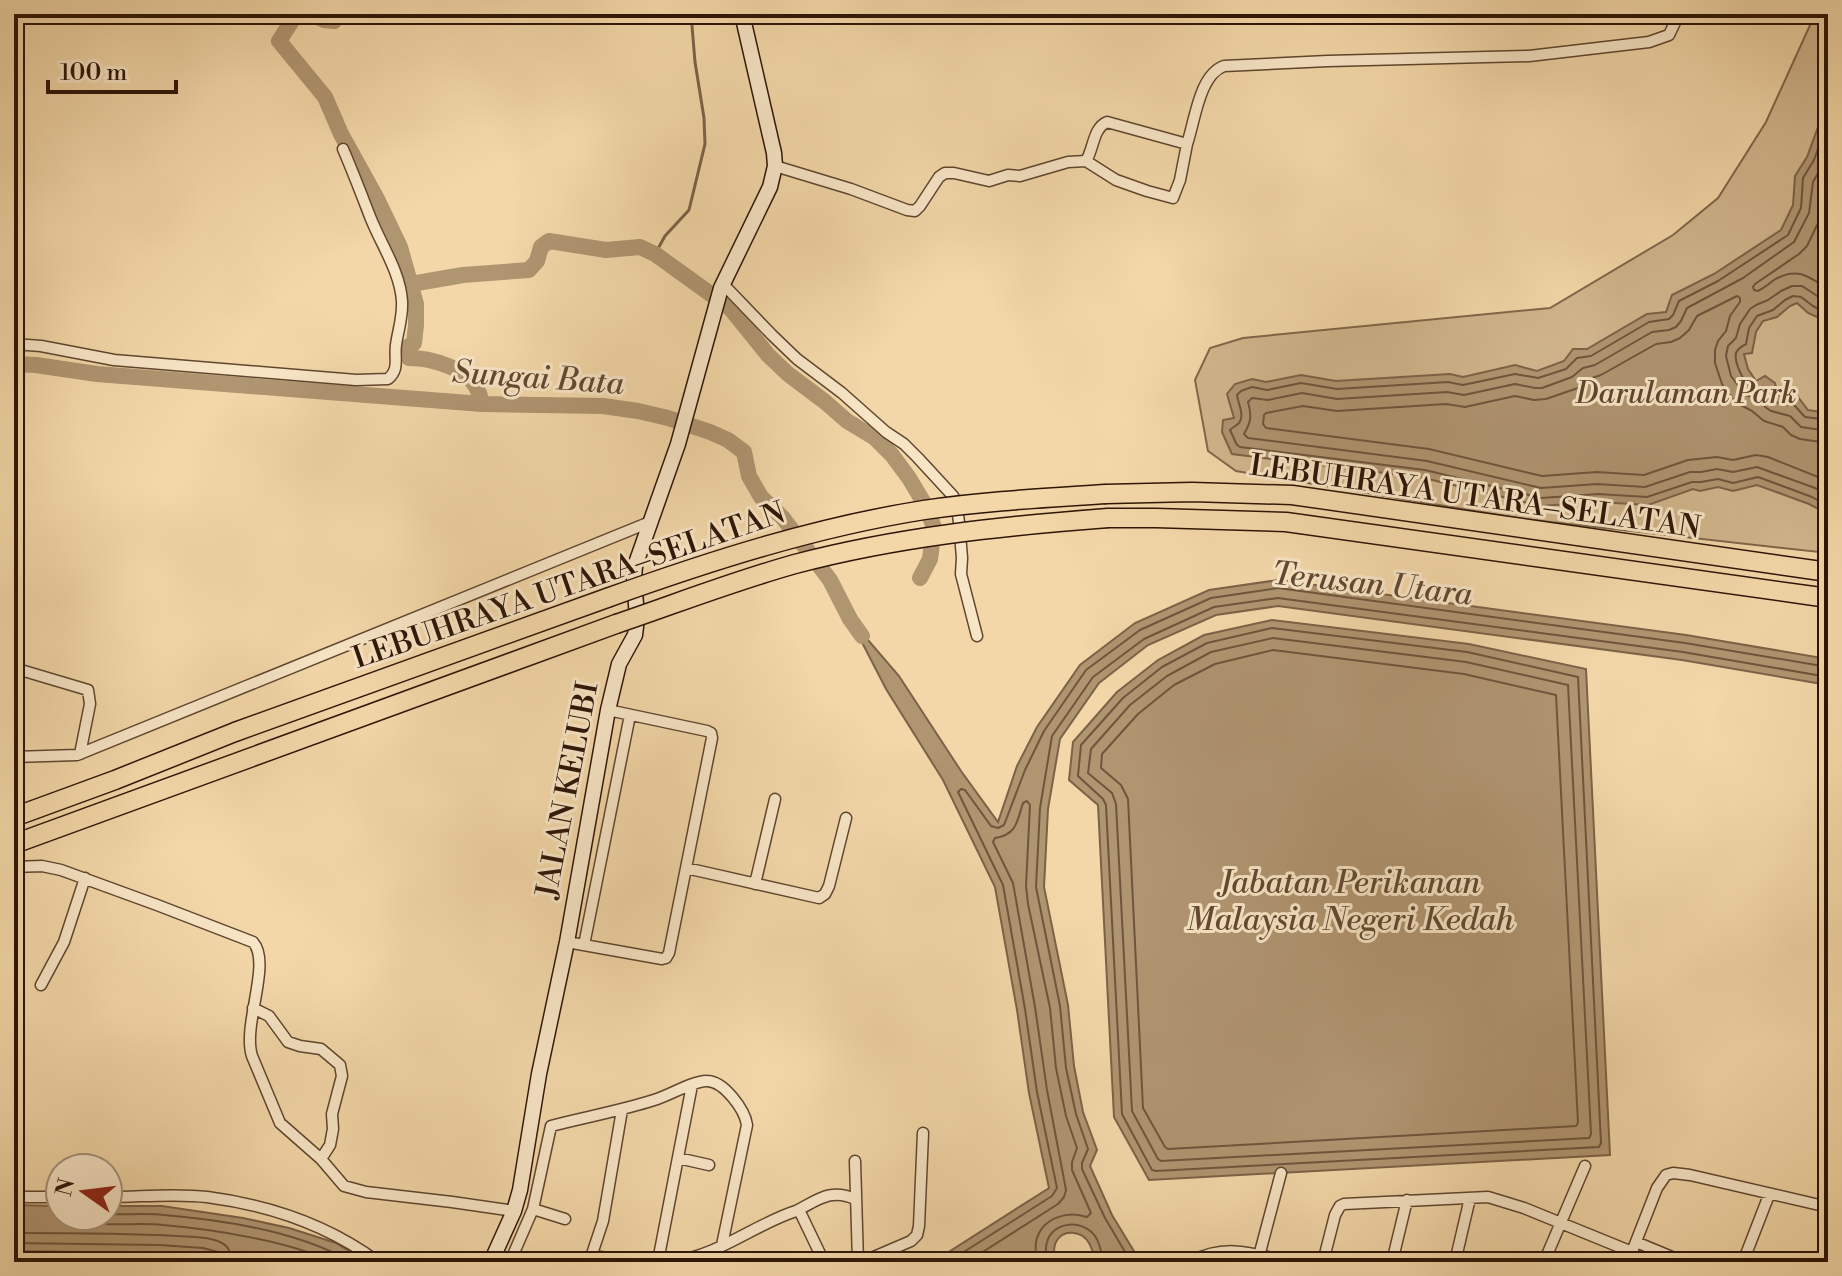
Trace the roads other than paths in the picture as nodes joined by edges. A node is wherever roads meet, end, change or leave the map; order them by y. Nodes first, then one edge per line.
1 (742, 14) edge
2 (1679, 14) edge
3 (1187, 144) junction
4 (343, 149) dead end
5 (1086, 161) junction
6 (775, 166) junction
7 (722, 286) junction
8 (14, 344) edge
9 (650, 522) junction
10 (1828, 572) edge
11 (1828, 598) edge
12 (977, 636) dead end
13 (14, 668) edge
14 (608, 710) junction
15 (630, 715) junction
16 (235, 732) junction
17 (80, 754) junction
18 (14, 757) edge
19 (244, 759) junction
20 (775, 799) dead end
21 (14, 817) edge
22 (846, 818) dead end
23 (14, 844) edge
24 (14, 867) edge
25 (686, 868) junction
26 (85, 878) junction
27 (755, 884) junction
28 (567, 942) junction
29 (584, 945) junction
30 (41, 985) dead end
31 (253, 1008) junction
32 (692, 1085) junction
33 (622, 1110) junction
34 (923, 1133) dead end
35 (678, 1158) junction
36 (321, 1159) junction
37 (855, 1161) dead end
38 (709, 1165) dead end
39 (1585, 1166) dead end
40 (1281, 1173) dead end
41 (520, 1190) junction
42 (537, 1194) junction
43 (1769, 1195) junction
44 (14, 1197) edge
45 (44, 1197) edge
46 (124, 1197) edge
47 (1470, 1198) junction
48 (855, 1199) junction
49 (1407, 1200) junction
50 (1828, 1207) edge
51 (533, 1209) junction
52 (514, 1211) junction
53 (796, 1211) junction
54 (565, 1219) dead end
55 (1561, 1223) junction
56 (722, 1245) junction
57 (710, 1250) junction
58 (1632, 1252) edge
59 (1259, 1256) junction
60 (591, 1259) edge
61 (658, 1261) edge
62 (378, 1262) edge
63 (491, 1262) edge
64 (510, 1262) edge
65 (715, 1262) edge
66 (824, 1262) edge
67 (860, 1262) edge
68 (1193, 1262) edge
69 (1284, 1262) edge
70 (1323, 1262) edge
71 (1392, 1262) edge
72 (1455, 1262) edge
73 (1544, 1262) edge
74 (1684, 1262) edge
75 (1743, 1262) edge

1 - 6 main road, JALAN KELUBI
2 - 3 street
3 - 5 street
3 - 5 street
4 - 8 street
5 - 6 street
6 - 7 main road, JALAN KELUBI
7 - 9 main road, JALAN KELUBI
7 - 12 street
9 - 14 main road, JALAN KELUBI
9 - 17 street
10 - 16 highway, LEBUHRAYA UTARA–SELATAN, bridge
11 - 19 highway, LEBUHRAYA UTARA–SELATAN, bridge
13 - 17 street
14 - 15 street
14 - 28 main road, JALAN KELUBI
15 - 25 street
15 - 29 street
16 - 19 highway
16 - 21 highway, LEBUHRAYA UTARA–SELATAN
17 - 18 street
19 - 23 highway, LEBUHRAYA UTARA–SELATAN
20 - 27 street
22 - 27 street
24 - 26 street
25 - 27 street
25 - 29 street
26 - 30 street
26 - 31 street
28 - 29 street
28 - 41 main road, JALAN KELUBI
31 - 36 street
31 - 36 street
32 - 33 street
32 - 35 street
32 - 56 street
33 - 42 street
33 - 60 street
34 - 67 street
35 - 38 street
35 - 61 street
36 - 52 street
37 - 48 street
39 - 55 street
40 - 59 street
41 - 42 street
41 - 52 main road, JALAN KELUBI
42 - 51 street
43 - 50 street
43 - 58 street
43 - 75 street
44 - 45 street
46 - 62 street
47 - 49 street
47 - 55 street
47 - 72 street
48 - 53 street
48 - 67 street
49 - 70 street
49 - 71 street
51 - 54 street
51 - 64 street
52 - 63 main road, JALAN KELUBI
53 - 56 street
53 - 66 street
55 - 58 street
55 - 73 street
56 - 57 street
57 - 61 street
57 - 65 street
58 - 74 street
59 - 68 street
59 - 69 street
60 - 61 street

